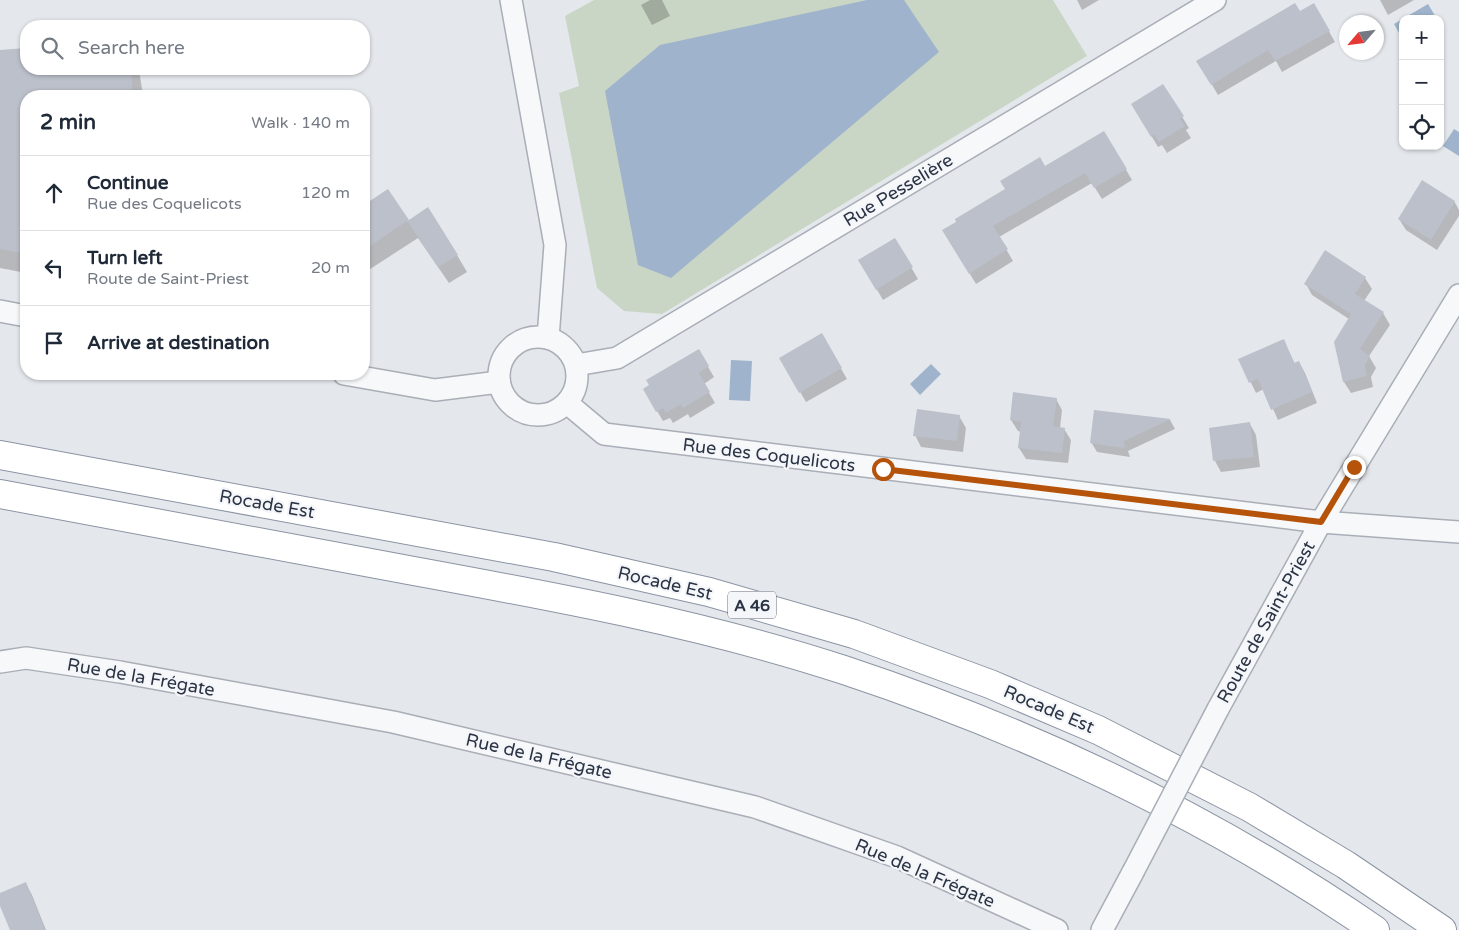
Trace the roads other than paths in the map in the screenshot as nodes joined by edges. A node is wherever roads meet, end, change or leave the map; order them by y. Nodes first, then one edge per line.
1 (511, 0) edge
2 (1215, 0) edge
3 (1459, 295) edge
4 (0, 311) edge
5 (20, 315) edge
6 (548, 338) junction
7 (576, 365) junction
8 (370, 379) edge
9 (499, 382) junction
10 (567, 403) junction
11 (0, 455) edge
12 (0, 494) edge
13 (1321, 522) junction
14 (1459, 532) edge
15 (0, 662) edge
16 (1057, 930) edge
17 (1102, 930) edge
18 (1375, 930) edge
19 (1442, 930) edge

1 - 6 street
2 - 7 street, Rue Pesselière
3 - 13 street, Route de Saint-Priest
4 - 5 street
6 - 7 street
6 - 9 street
7 - 10 street
8 - 9 street
9 - 10 street
10 - 13 street, Rue des Coquelicots
11 - 19 highway, Rocade Est / A 46
12 - 18 highway, Rocade Est / A 46
13 - 14 street, Rue des Coquelicots
13 - 17 street, Route de Saint-Priest, bridge
15 - 16 street, Rue de la Frégate

